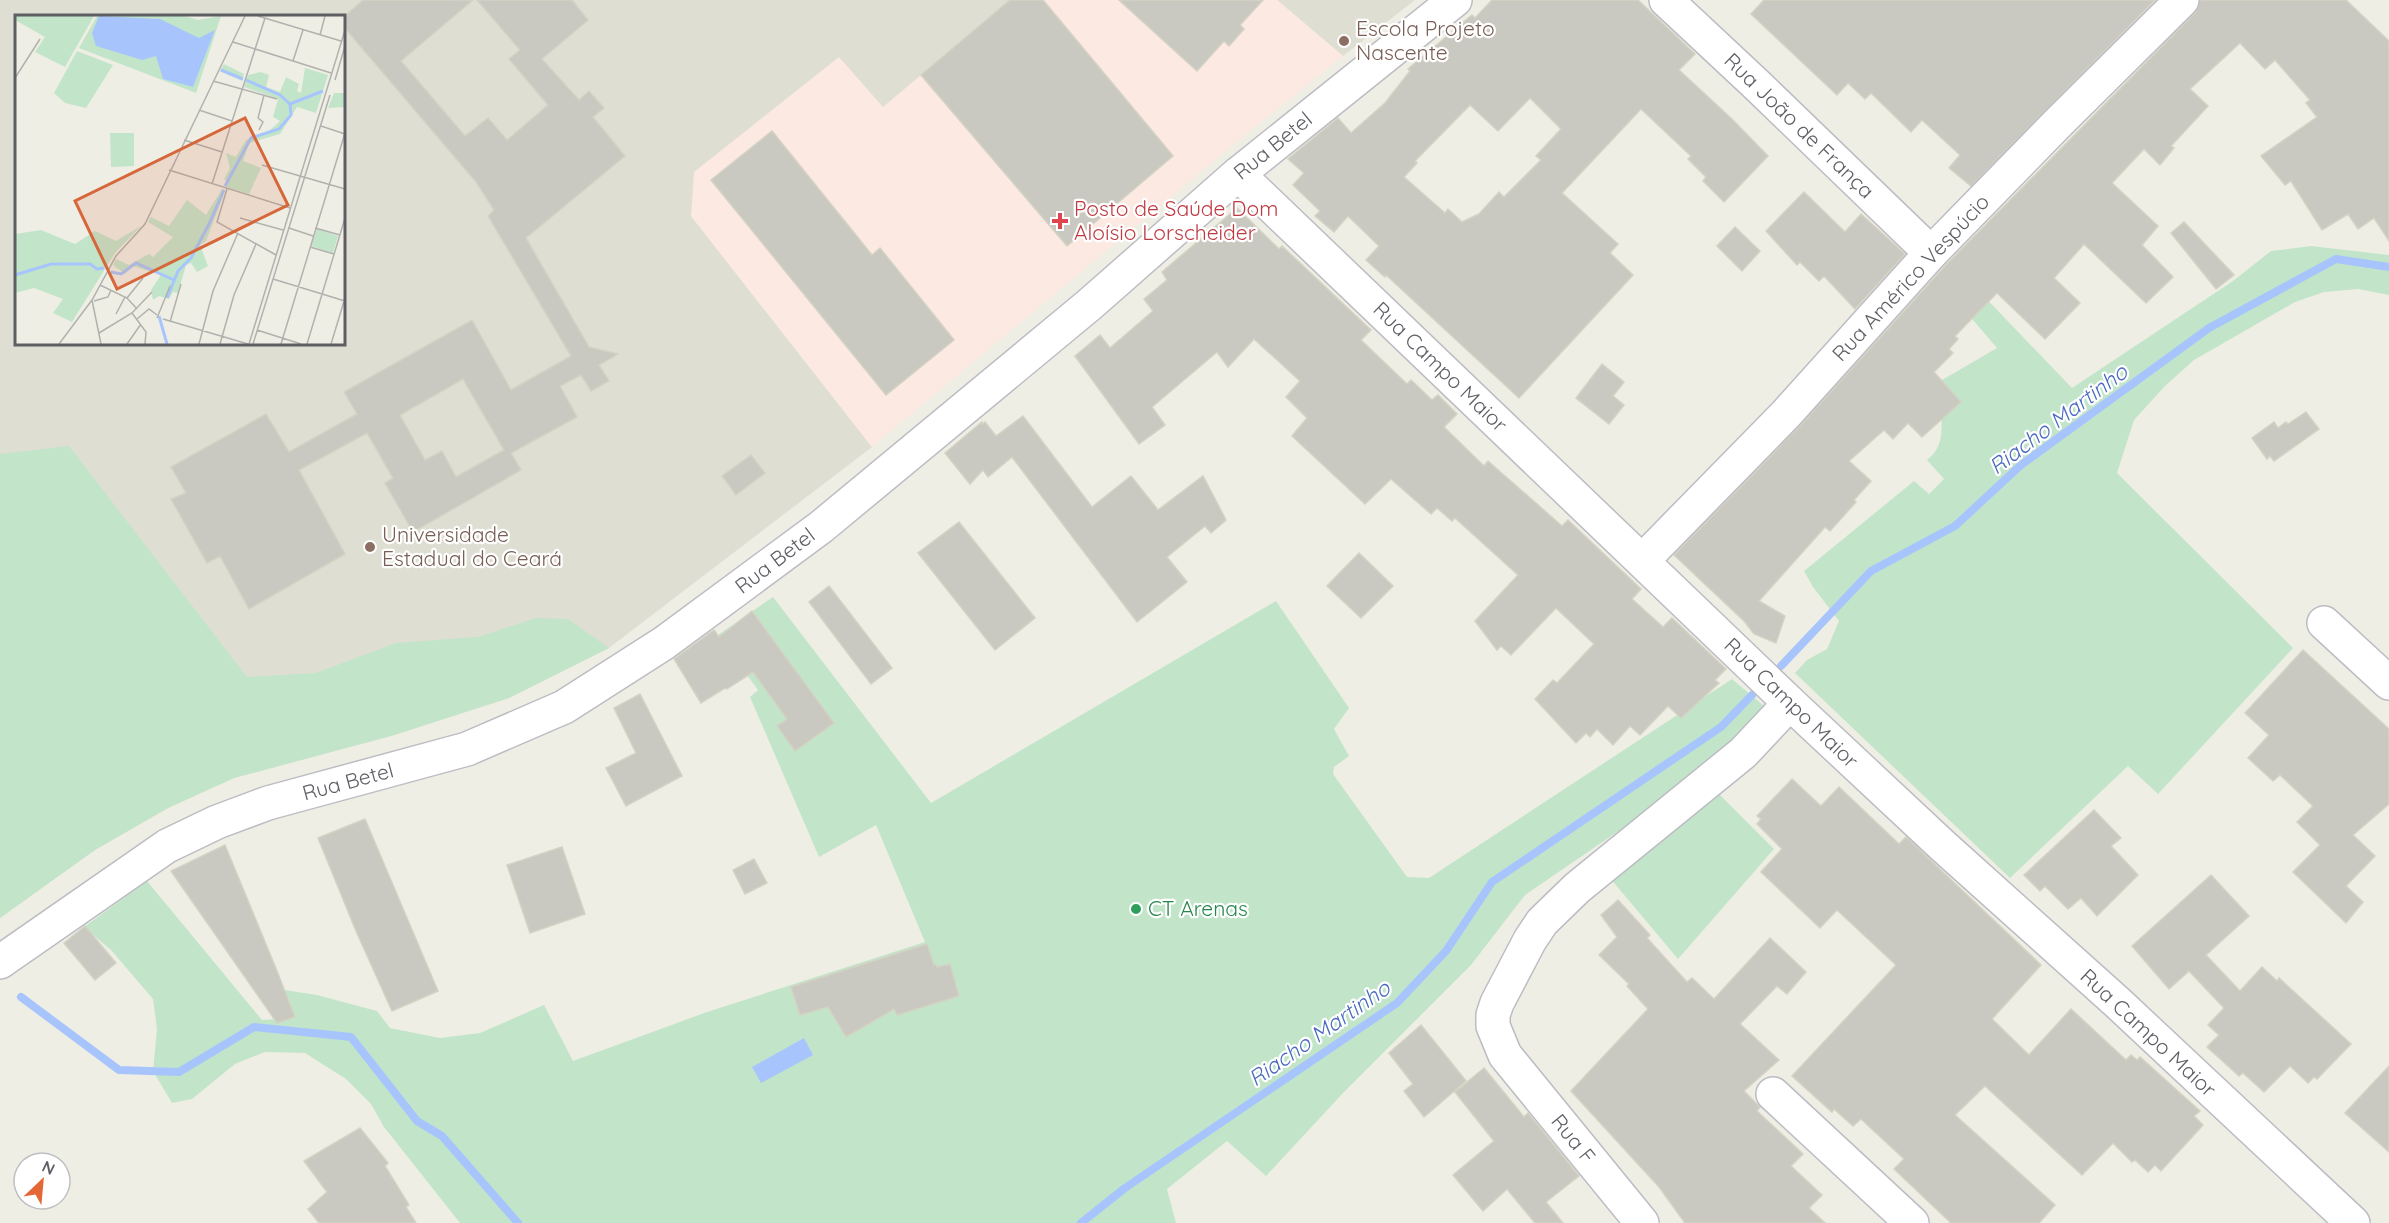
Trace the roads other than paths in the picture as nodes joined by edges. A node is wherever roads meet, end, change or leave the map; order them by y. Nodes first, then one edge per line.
1 (1455, 0) edge
2 (1666, 0) edge
3 (2182, 0) edge
4 (1238, 174) junction
5 (1931, 253) junction
6 (1643, 560) junction
7 (2324, 623) dead end
8 (2389, 682) edge
9 (1790, 704) junction
10 (0, 962) edge
11 (1773, 1094) dead end
12 (1642, 1223) edge
13 (1912, 1223) edge
14 (2353, 1223) edge

1 - 4 street, Rua Betel
2 - 5 street, Rua João de França
3 - 5 street, Rua Américo Vespúcio
4 - 6 street, Rua Campo Maior
4 - 10 street, Rua Betel
5 - 6 street, Rua Américo Vespúcio
6 - 9 street, Rua Campo Maior
7 - 8 street
9 - 12 street, Rua F
9 - 14 street, Rua Campo Maior
11 - 13 street

